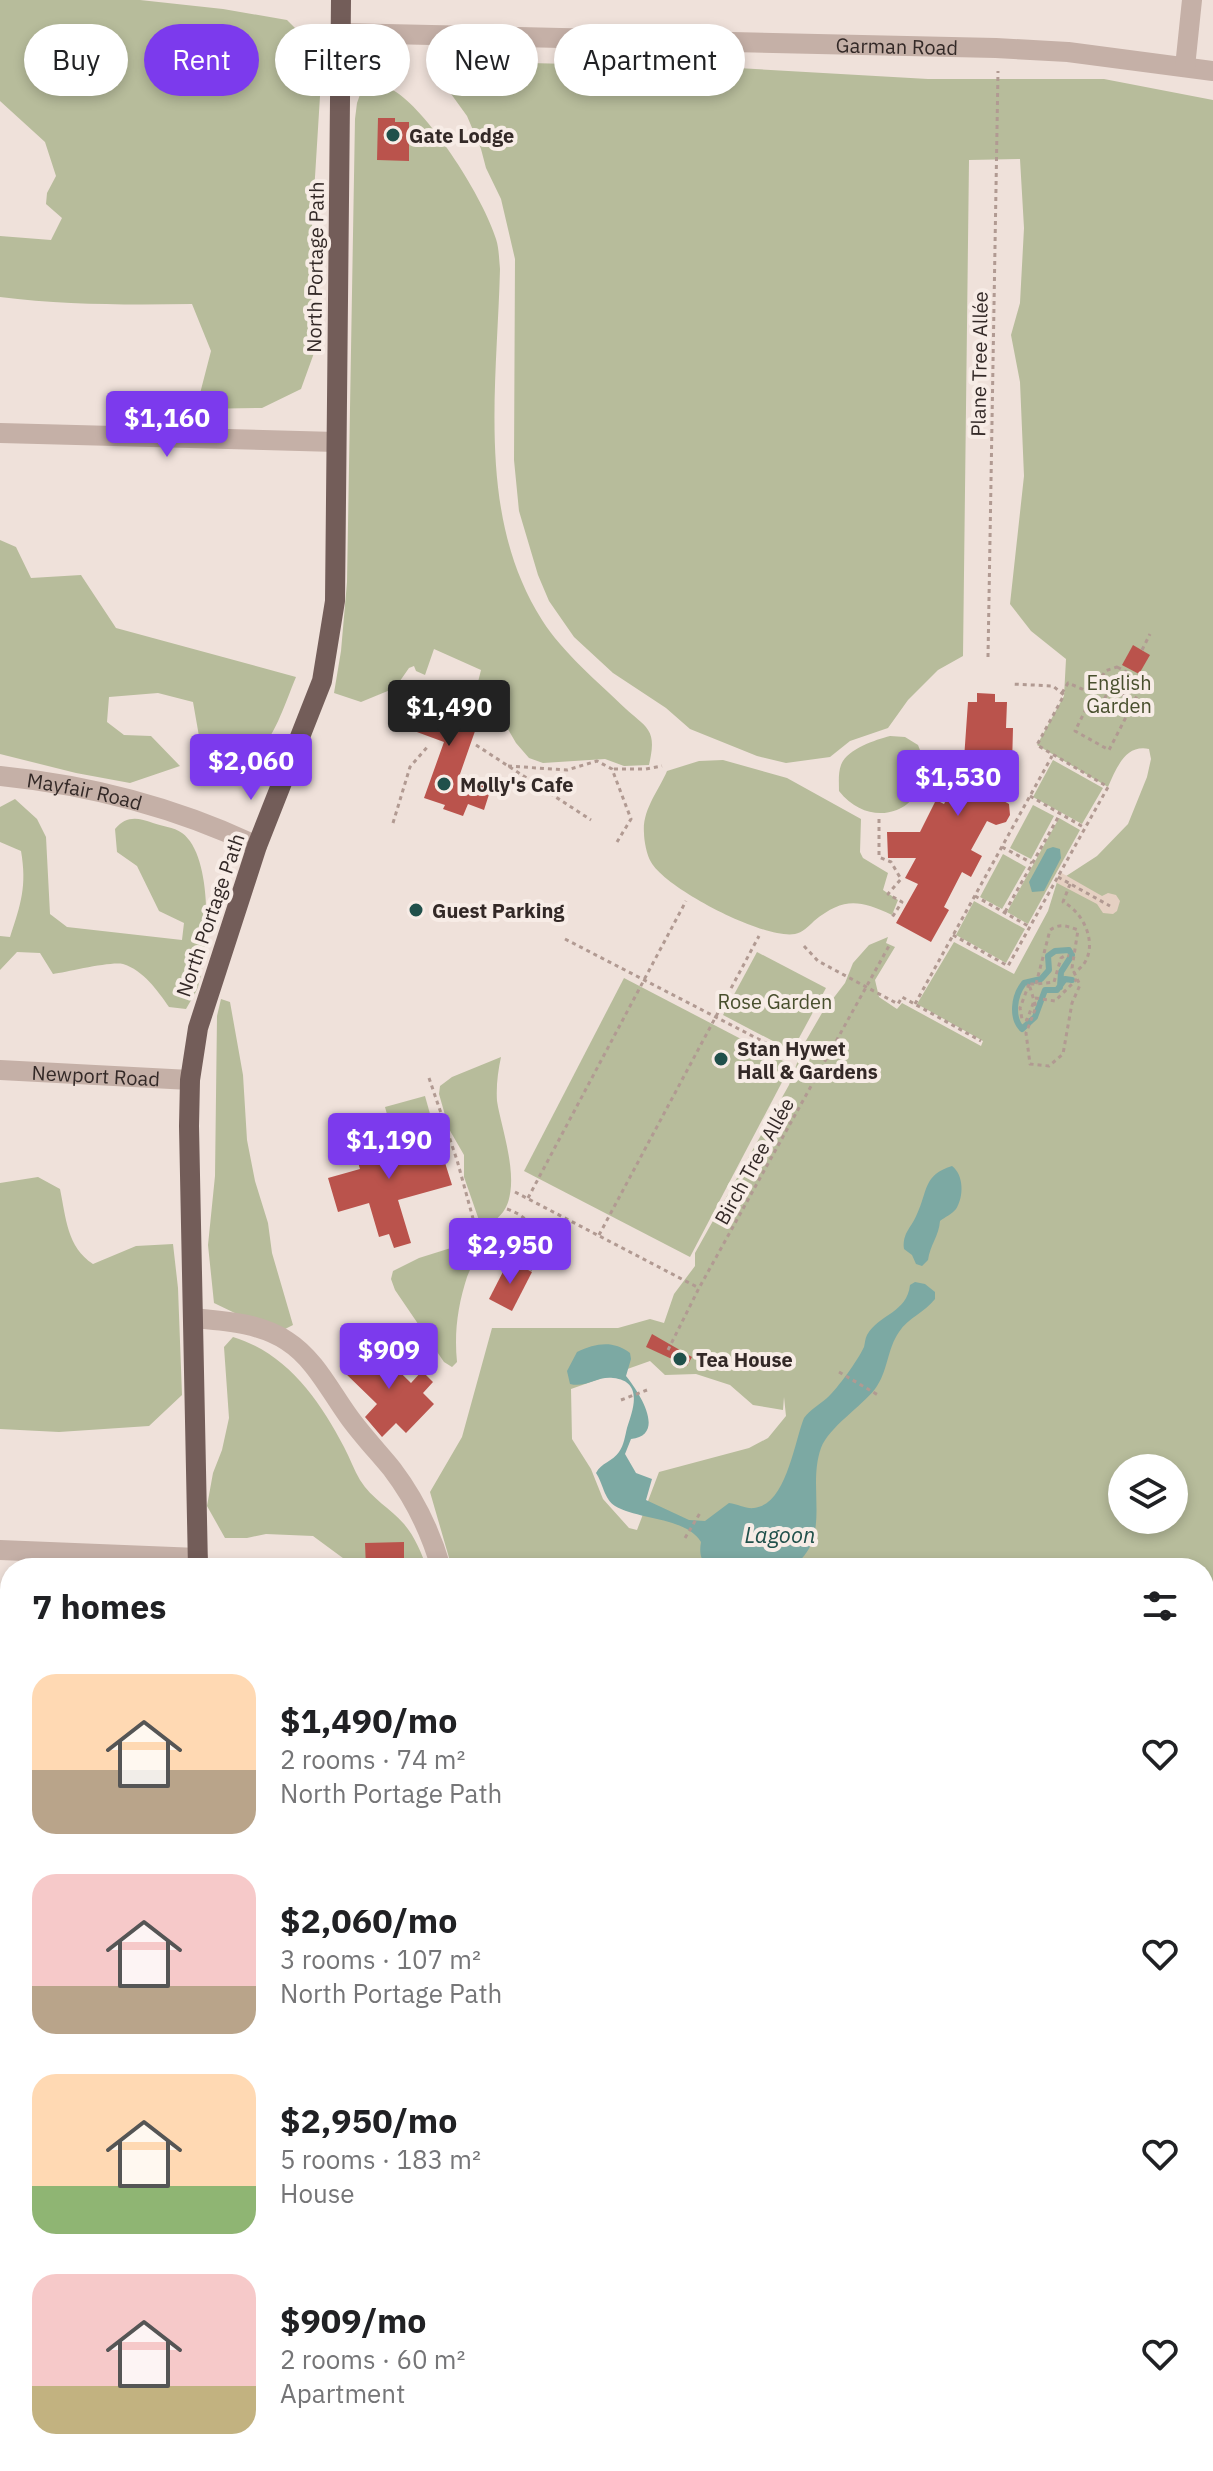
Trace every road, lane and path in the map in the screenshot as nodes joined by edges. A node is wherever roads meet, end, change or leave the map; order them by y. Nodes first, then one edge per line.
1 (341, 0) edge
2 (1192, 0) edge
3 (341, 24) edge
4 (410, 35) edge
5 (1185, 67) junction
6 (998, 71) dead end
7 (1213, 71) edge
8 (340, 96) edge
9 (0, 433) edge
10 (336, 442) junction
11 (1150, 634) dead end
12 (1142, 650) dead end
13 (988, 657) dead end
14 (1127, 672) junction
15 (1123, 681) junction
16 (1012, 684) dead end
17 (1062, 693) junction
18 (1094, 694) junction
19 (429, 745) dead end
20 (476, 745) dead end
21 (1052, 755) junction
22 (508, 766) junction
23 (662, 766) dead end
24 (612, 769) junction
25 (0, 776) edge
26 (1030, 796) junction
27 (1060, 814) junction
28 (879, 819) dead end
29 (591, 820) dead end
30 (393, 823) dead end
31 (1085, 828) junction
32 (617, 842) dead end
33 (257, 846) junction
34 (1002, 847) junction
35 (1032, 863) junction
36 (1058, 877) junction
37 (1070, 884) junction
38 (975, 896) junction
39 (686, 901) dead end
40 (1110, 906) dead end
41 (1005, 912) junction
42 (891, 919) dead end
43 (1030, 927) junction
44 (953, 935) junction
45 (759, 936) dead end
46 (565, 939) dead end
47 (890, 944) dead end
48 (804, 946) dead end
49 (1069, 956) dead end
50 (1073, 974) junction
51 (1077, 979) junction
52 (644, 980) junction
53 (1036, 982) junction
54 (1029, 984) junction
55 (866, 986) junction
56 (1037, 997) junction
57 (915, 1004) junction
58 (716, 1017) junction
59 (981, 1041) dead end
60 (0, 1070) edge
61 (820, 1071) junction
62 (429, 1078) dead end
63 (190, 1080) junction
64 (515, 1192) dead end
65 (528, 1198) junction
66 (507, 1209) dead end
67 (477, 1233) dead end
68 (599, 1235) junction
69 (530, 1271) dead end
70 (699, 1288) junction
71 (193, 1318) junction
72 (668, 1350) dead end
73 (839, 1372) dead end
74 (647, 1390) dead end
75 (878, 1395) dead end
76 (621, 1400) dead end
77 (700, 1513) dead end
78 (685, 1538) dead end
79 (0, 1550) edge
80 (122, 1558) edge
81 (198, 1558) edge
82 (437, 1558) edge

1 - 3 main road, North Portage Path
2 - 5 street
4 - 5 street, Garman Road
5 - 7 street, Garman Road
6 - 13 path, Plane Tree Allée
8 - 10 main road, North Portage Path
9 - 10 street
10 - 33 main road, North Portage Path
11 - 12 path
14 - 15 path
14 - 18 path
14 - 18 path
15 - 15 path
16 - 17 path
17 - 18 path
17 - 21 path
19 - 30 path
20 - 22 path
21 - 26 path
21 - 31 path
22 - 24 path
22 - 29 path
23 - 24 path
24 - 32 path
25 - 33 street, Mayfair Road
26 - 27 path
26 - 34 path
27 - 31 path
27 - 35 path
28 - 42 path
31 - 36 path
33 - 63 main road, North Portage Path
34 - 35 path
34 - 38 path
35 - 41 path
36 - 37 path
36 - 43 path
37 - 40 path
37 - 50 path
38 - 41 path
38 - 44 path
39 - 52 path
41 - 43 path
43 - 44 path
44 - 57 path
45 - 58 path
46 - 52 path
47 - 55 path, Birch Tree Allée
48 - 55 path
49 - 53 path
50 - 51 path
50 - 53 path
51 - 56 path
51 - 56 path
52 - 58 path
52 - 65 path
53 - 54 path
54 - 56 path
54 - 56 path
55 - 57 path
55 - 61 path, Birch Tree Allée
57 - 59 path
58 - 61 path
58 - 68 path
60 - 63 street, Newport Road
61 - 70 path, Birch Tree Allée
62 - 67 path
63 - 71 main road, North Portage Path
64 - 65 path
65 - 68 path
66 - 69 path
68 - 70 path
70 - 72 path, Birch Tree Allée
71 - 81 main road, North Portage Path
71 - 82 street
73 - 75 path
74 - 76 path
77 - 78 path
79 - 80 street

